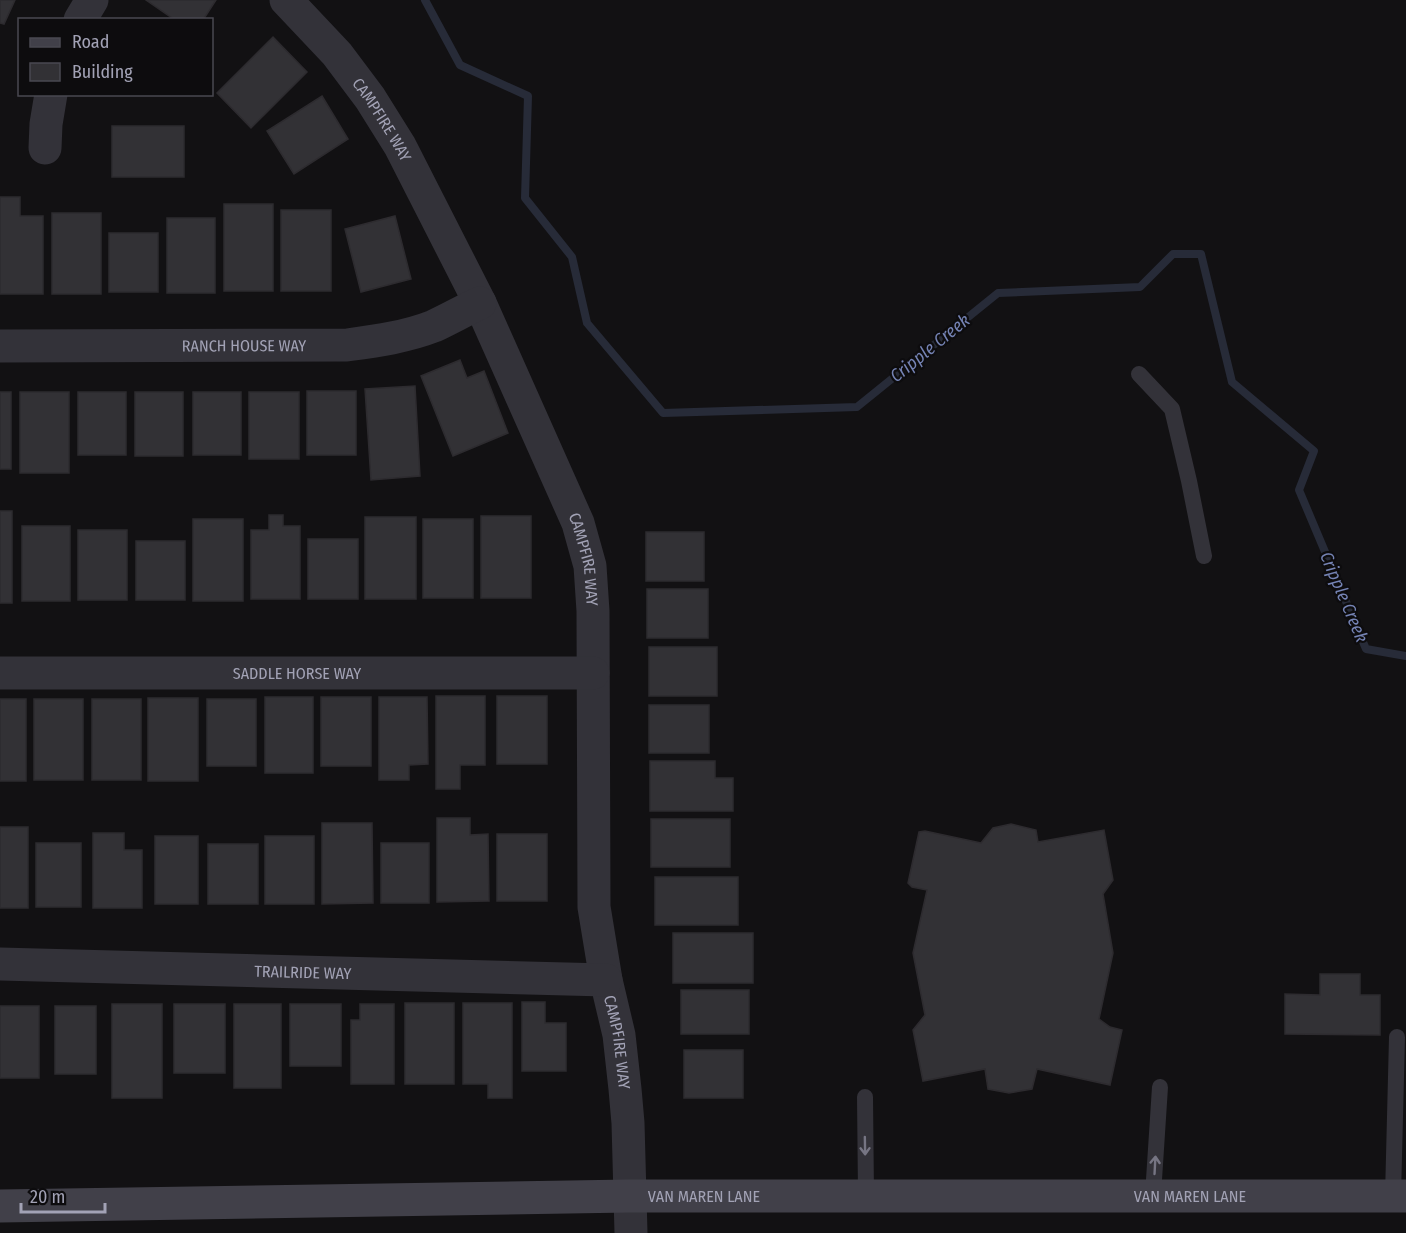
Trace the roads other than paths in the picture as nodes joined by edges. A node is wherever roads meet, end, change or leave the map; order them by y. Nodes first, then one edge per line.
1 (92, 0) edge
2 (286, 0) edge
3 (81, 18) edge
4 (51, 96) edge
5 (45, 148) dead end
6 (480, 303) junction
7 (0, 346) edge
8 (1139, 374) dead end
9 (1204, 556) dead end
10 (0, 673) edge
11 (593, 673) junction
12 (0, 964) edge
13 (606, 980) junction
14 (1397, 1036) dead end
15 (1160, 1087) dead end
16 (865, 1097) dead end
17 (1401, 1107) edge
18 (866, 1194) junction
19 (1153, 1195) junction
20 (629, 1196) junction
21 (1400, 1196) edge
22 (0, 1206) edge
23 (631, 1233) edge

1 - 3 street
2 - 6 street, CAMPFIRE WAY
4 - 5 street
6 - 7 street, RANCH HOUSE WAY
6 - 11 street, CAMPFIRE WAY
8 - 9 lane
10 - 11 street, SADDLE HORSE WAY
11 - 13 street, CAMPFIRE WAY
12 - 13 street, TRAILRIDE WAY
13 - 20 street, CAMPFIRE WAY
14 - 17 lane
19 -> 15 lane
16 -> 18 lane
17 - 21 lane
18 - 19 main road, VAN MAREN LANE
18 - 20 main road, VAN MAREN LANE
19 - 21 main road, VAN MAREN LANE
20 - 22 main road, VAN MAREN LANE
20 - 23 street, CAMPFIRE WAY

